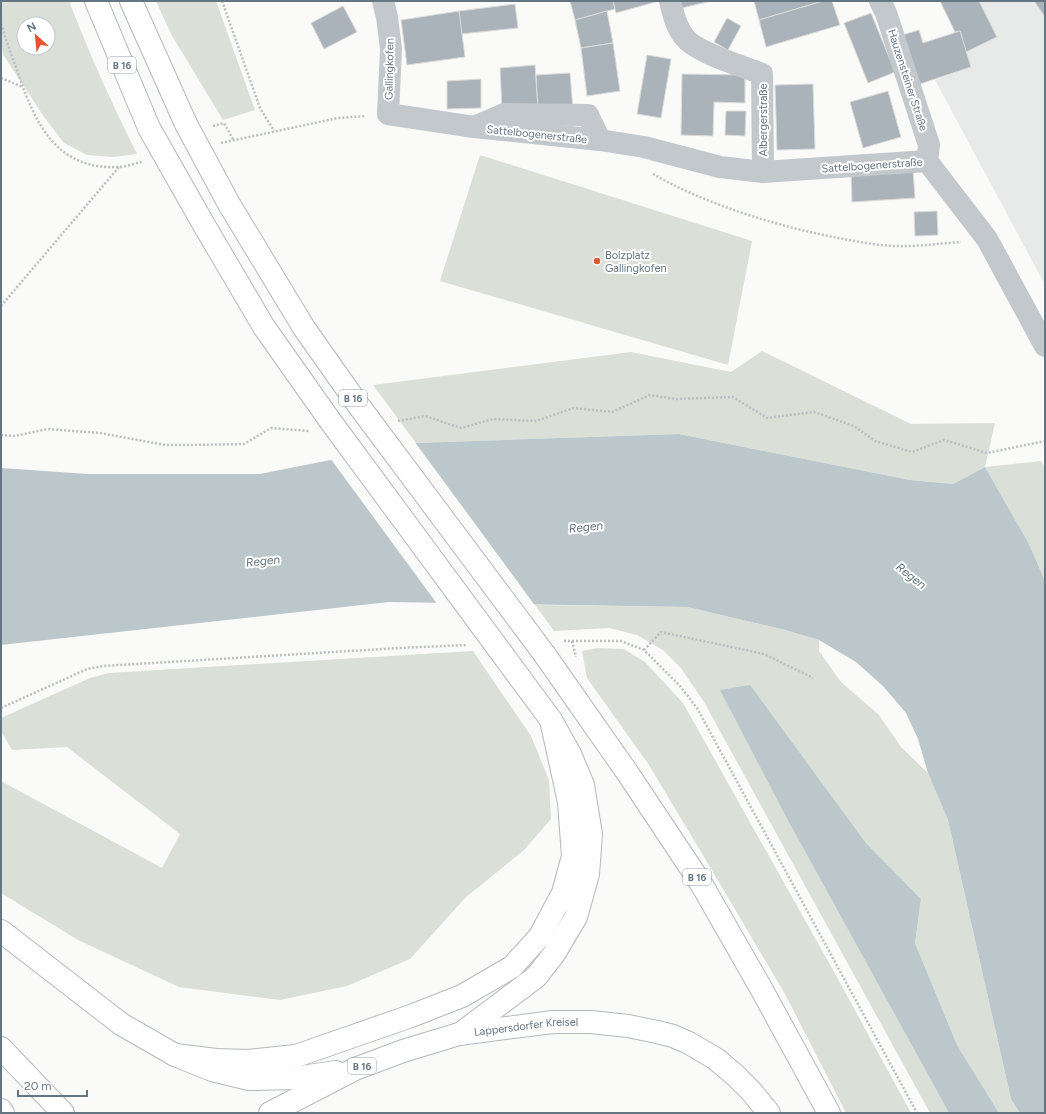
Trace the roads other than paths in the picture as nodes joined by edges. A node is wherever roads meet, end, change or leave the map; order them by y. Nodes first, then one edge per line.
1 (96, 1) edge
2 (131, 1) edge
3 (382, 1) edge
4 (670, 1) edge
5 (880, 1) edge
6 (388, 114) joint
7 (927, 160) junction
8 (763, 172) junction
9 (1045, 346) edge
10 (551, 720) junction
11 (1, 931) edge
12 (459, 1034) junction
13 (1, 1048) edge
14 (175, 1055) junction
15 (355, 1069) junction
16 (1, 1110) edge
17 (3, 1113) edge
18 (62, 1113) edge
19 (270, 1113) edge
20 (769, 1113) edge
21 (829, 1113) edge

1 - 10 highway, B 16, bridge
2 - 21 highway, B 16, bridge
3 - 6 street, Gallingkofen
4 - 8 street, Albergerstraße
5 - 7 street, Hauzensteiner Straße
6 - 8 street, Sattelbogenerstraße
7 - 8 street, Sattelbogenerstraße
7 - 9 street, Sattelbogenerstraße
10 - 12 highway, B 16
10 - 14 highway
11 - 14 highway
12 - 15 highway, Lappersdorfer Kreisel / B 16
12 - 20 highway, Lappersdorfer Kreisel / B 16
13 - 18 highway
14 - 15 highway
15 - 19 highway, Lappersdorfer Kreisel / B 16
16 - 17 highway

